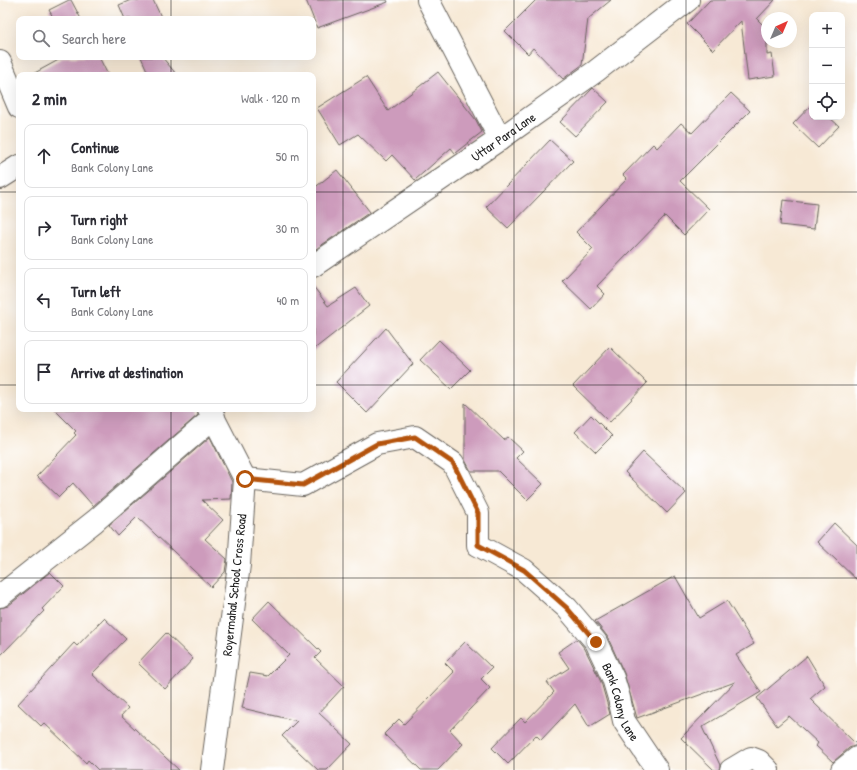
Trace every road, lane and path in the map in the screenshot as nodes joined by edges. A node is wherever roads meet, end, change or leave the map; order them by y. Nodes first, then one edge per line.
1 (428, 0) edge
2 (688, 0) edge
3 (0, 62) edge
4 (16, 100) edge
5 (500, 139) junction
6 (16, 168) edge
7 (0, 178) edge
8 (316, 264) edge
9 (212, 413) edge
10 (245, 479) junction
11 (0, 596) edge
12 (857, 758) edge
13 (651, 768) edge
14 (212, 770) edge
15 (731, 770) edge
16 (768, 770) edge
17 (842, 770) edge

1 - 5 street
2 - 5 street, Uttar Para Lane
3 - 4 street
5 - 8 street, Uttar Para Lane
6 - 7 street
9 - 10 street
9 - 11 street
10 - 13 street, Bank Colony Lane
10 - 14 street, Royermahal School Cross Road
12 - 17 street
15 - 16 street

